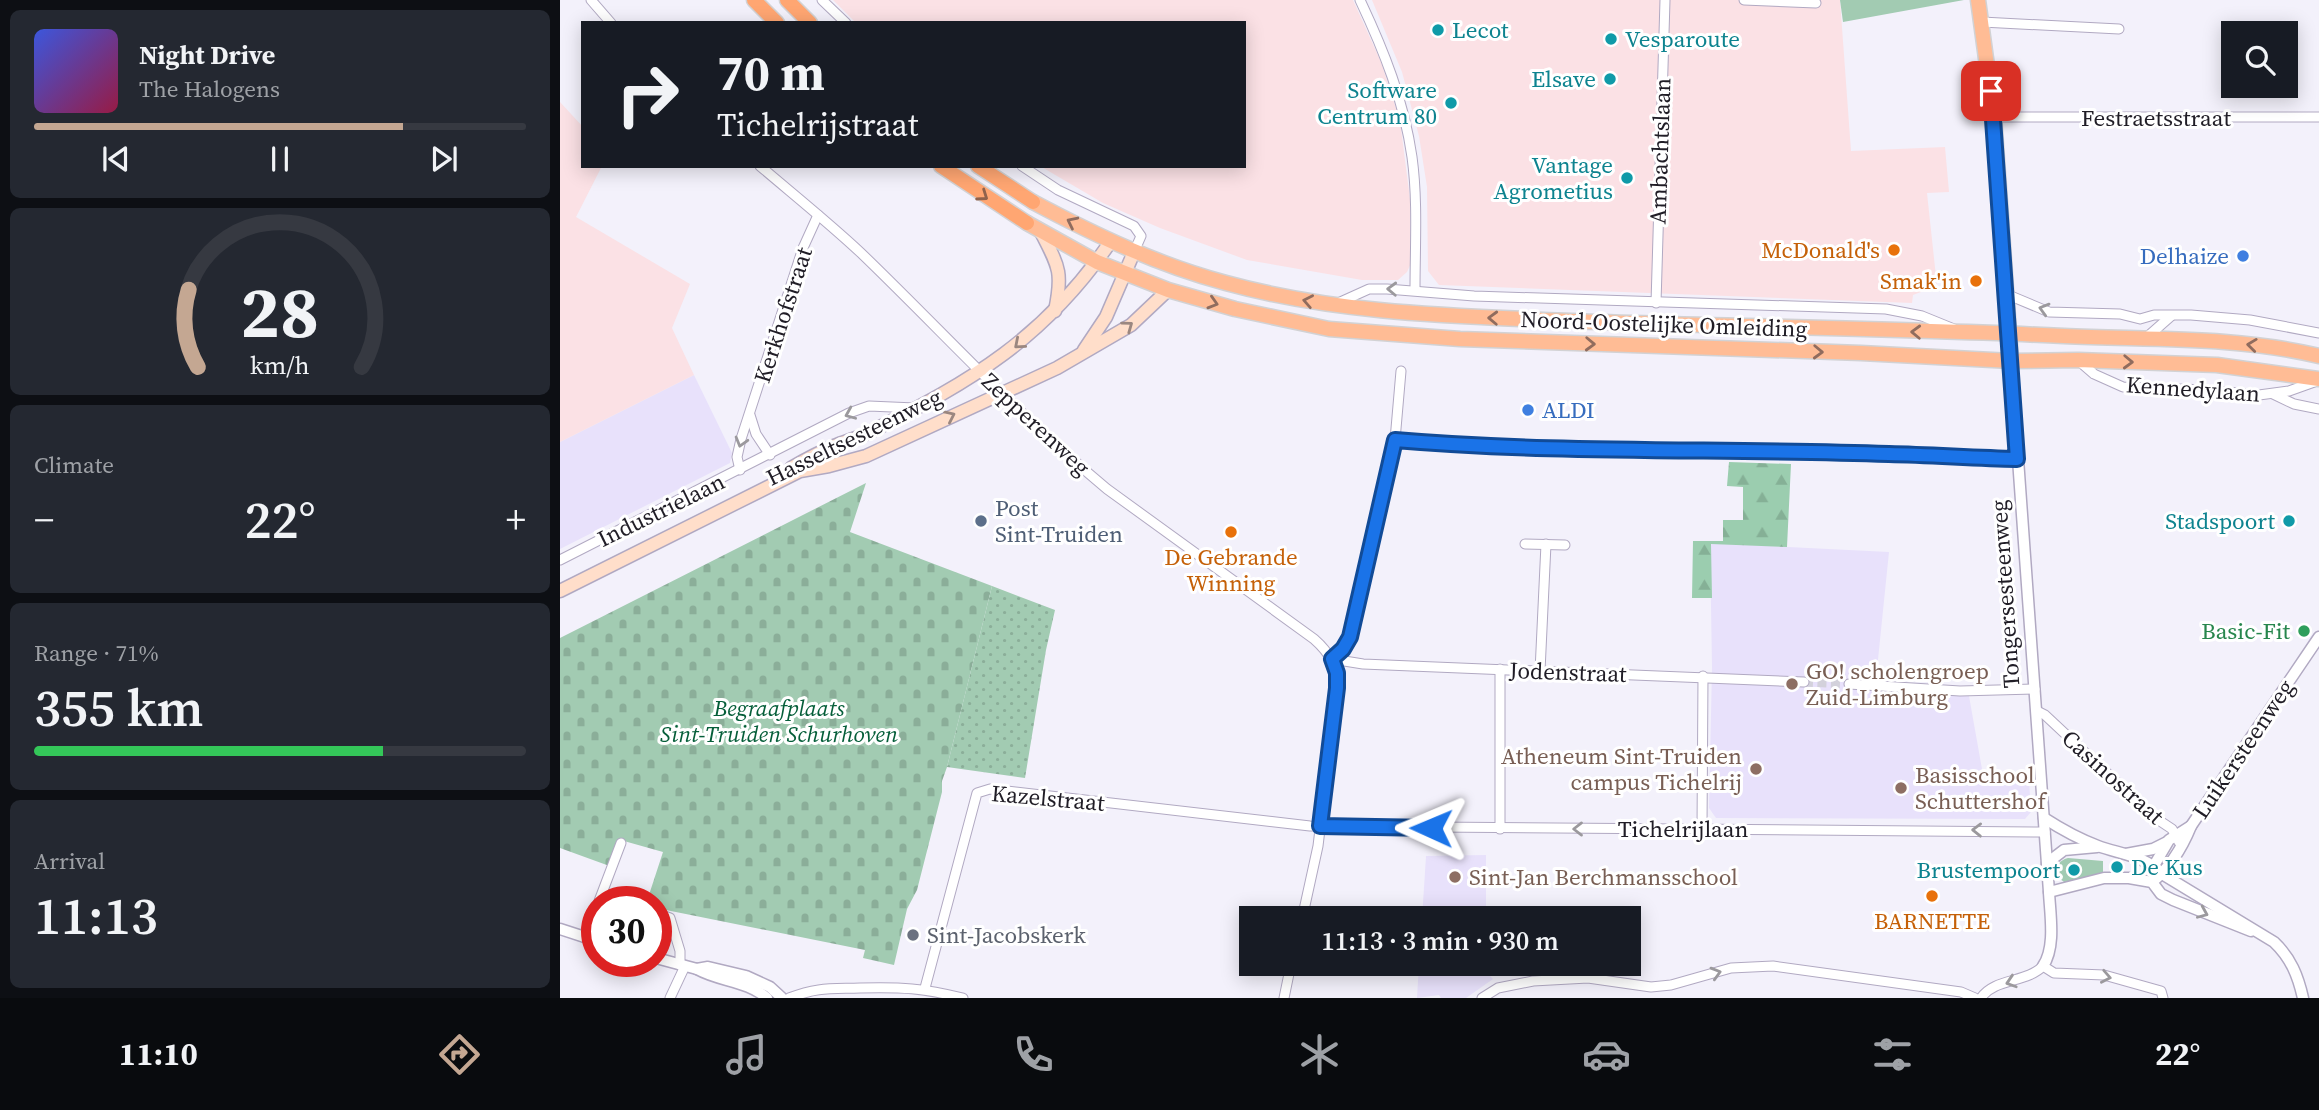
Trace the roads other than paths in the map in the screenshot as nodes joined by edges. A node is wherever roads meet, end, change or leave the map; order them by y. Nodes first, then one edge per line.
1 (591, 0) edge
2 (754, 0) edge
3 (787, 0) edge
4 (822, 0) edge
5 (1360, 0) edge
6 (1665, 0) edge
7 (1744, 0) edge
8 (1979, 0) edge
9 (1816, 3) dead end
10 (609, 21) edge
11 (775, 21) edge
12 (808, 21) edge
13 (844, 21) edge
14 (1982, 22) junction
15 (2119, 29) dead end
16 (1994, 117) junction
17 (2319, 117) edge
18 (762, 168) edge
19 (944, 168) edge
20 (981, 168) edge
21 (1025, 168) edge
22 (1033, 202) joint
23 (818, 215) junction
24 (1027, 223) joint
25 (1041, 232) junction
26 (1111, 241) junction
27 (1134, 252) junction
28 (1097, 262) junction
29 (1126, 273) junction
30 (1168, 290) junction
31 (1415, 290) junction
32 (2006, 294) junction
33 (1656, 303) junction
34 (1333, 306) junction
35 (1055, 311) junction
36 (2171, 316) junction
37 (2319, 333) edge
38 (1961, 334) junction
39 (2009, 334) junction
40 (2144, 340) junction
41 (1081, 353) junction
42 (2319, 356) edge
43 (2078, 360) junction
44 (2011, 362) junction
45 (1401, 371) dead end
46 (980, 372) junction
47 (2319, 380) edge
48 (1002, 394) junction
49 (2273, 394) junction
50 (917, 408) junction
51 (2319, 409) edge
52 (750, 415) junction
53 (1395, 440) junction
54 (770, 455) junction
55 (2017, 459) junction
56 (740, 470) junction
57 (1525, 544) dead end
58 (1546, 544) junction
59 (1565, 545) dead end
60 (560, 560) edge
61 (560, 584) edge
62 (560, 591) edge
63 (2319, 637) edge
64 (1332, 659) junction
65 (1500, 669) junction
66 (1540, 671) junction
67 (1703, 676) junction
68 (1804, 682) tunnel mouth
69 (1849, 684) tunnel mouth
70 (2035, 689) junction
71 (2037, 711) junction
72 (2044, 818) junction
73 (1320, 826) junction
74 (2191, 826) junction
75 (1500, 829) junction
76 (1702, 829) junction
77 (2045, 832) junction
78 (2173, 837) junction
79 (621, 843) dead end
80 (2100, 847) junction
81 (2181, 848) junction
82 (2125, 854) junction
83 (2047, 863) junction
84 (2153, 864) junction
85 (2162, 874) junction
86 (2152, 883) junction
87 (606, 886) edge
88 (2049, 892) junction
89 (1305, 906) edge
90 (672, 925) edge
91 (560, 929) edge
92 (2260, 934) junction
93 (581, 936) edge
94 (672, 962) edge
95 (682, 965) junction
96 (2043, 967) junction
97 (697, 969) junction
98 (1289, 976) edge
99 (1671, 985) junction
100 (925, 988) junction
101 (670, 998) edge
102 (767, 998) edge
103 (782, 998) edge
104 (789, 998) edge
105 (964, 998) edge
106 (1284, 998) edge
107 (1482, 998) edge
108 (1673, 998) edge
109 (1975, 998) edge
110 (1981, 998) edge
111 (2163, 998) edge
112 (2302, 998) edge

1 - 10 street
2 - 11 highway
3 - 12 highway
4 - 13 street
5 - 31 street
6 - 33 street, Ambachtslaan
7 - 9 street
8 - 14 main road, Tongersesteenweg
14 - 15 street
14 - 16 main road, Tongersesteenweg
16 - 17 street, Festraetsstraat
16 - 32 main road, Tongersesteenweg
18 - 23 street, Zepperenweg
19 -> 24 highway
20 - 22 highway
21 - 27 street
26 -> 22 main road, Noord-Oostelijke Omleiding
23 - 46 street, Zepperenweg
23 - 52 street, Kerkhofstraat
24 - 25 main road, Noord-Oostelijke Omleiding
25 - 28 main road, Noord-Oostelijke Omleiding
25 - 35 main road
26 - 27 main road, Noord-Oostelijke Omleiding
26 - 28 main road, Hasseltsesteenweg
27 - 29 main road, Hasseltsesteenweg
34 -> 27 main road, Noord-Oostelijke Omleiding
28 - 29 main road, Noord-Oostelijke Omleiding
28 - 35 main road, Hasseltsesteenweg
29 - 30 main road, Noord-Oostelijke Omleiding
29 - 41 main road, Hasseltsesteenweg
41 -> 30 main road, Hasseltsesteenweg
30 -> 44 main road, Noord-Oostelijke Omleiding
31 - 33 street
31 -> 34 street
36 -> 32 street
32 - 39 main road, Tongersesteenweg
33 - 38 street
38 -> 34 main road, Noord-Oostelijke Omleiding
35 -> 46 main road, Hasseltsesteenweg
36 - 37 street
36 - 40 street, Kennedylaan
38 - 39 main road, Noord-Oostelijke Omleiding
39 - 40 main road, Noord-Oostelijke Omleiding
39 - 44 main road, Tongersesteenweg
42 -> 40 main road, Noord-Oostelijke Omleiding
41 - 48 main road, Hasseltsesteenweg
43 - 44 main road, Noord-Oostelijke Omleiding
43 -> 47 main road, Noord-Oostelijke Omleiding
43 - 49 street, Kennedylaan
44 - 55 street, Tongersesteenweg
45 - 53 street
46 - 48 street, Zepperenweg
46 - 50 main road, Hasseltsesteenweg
47 - 49 street, Kennedylaan
62 -> 48 main road, Hasseltsesteenweg
48 - 64 street, Zepperenweg
49 - 51 street, Kennedylaan
50 -> 54 street, Industrielaan
50 - 61 main road, Hasseltsesteenweg
52 - 54 street
52 -> 56 street, Kerkhofstraat
53 - 55 street
53 - 64 street
54 - 56 street, Industrielaan
55 - 70 street, Tongersesteenweg
56 - 60 street, Industrielaan
57 - 58 street
58 - 59 street
58 - 66 street
63 - 74 street, Luikersteenweg
64 - 65 street, Jodenstraat
64 - 73 street
65 - 66 street, Jodenstraat
65 - 75 street
66 - 67 street, Jodenstraat
67 - 68 street, Jodenstraat
67 - 76 street
69 - 70 street
70 - 71 street, Tongersesteenweg
71 - 72 street, Tongersesteenweg
71 - 78 street, Casinostraat
72 - 77 street, Tongersesteenweg
72 - 80 street
73 - 75 street, Tichelrijlaan
73 - 89 street
73 - 100 street, Kazelstraat
74 - 78 street, Luikersteenweg
74 - 81 street, Luikersteenweg
76 -> 75 street, Tichelrijlaan
77 -> 76 street, Tichelrijlaan
77 - 80 street
77 - 83 street, Tongersesteenweg
78 - 81 street, Casinostraat
78 - 82 street, Luikersteenweg
78 - 84 street, Luikersteenweg
79 - 87 street
80 - 82 street
80 - 83 street
81 - 85 street, Luikersteenweg
82 - 84 street
83 - 88 street, Tongersesteenweg
84 - 85 street
84 - 86 street
85 - 86 street, Luikersteenweg
85 - 92 street
86 - 88 street
86 -> 92 street
88 - 96 street, Tongersesteenweg
90 - 95 street
91 - 93 street
92 - 112 street
94 - 95 street
95 - 97 street
95 - 101 street
96 -> 110 street
96 -> 111 street
97 - 102 street
97 - 103 street
98 - 106 street
99 - 107 street
99 - 108 street
99 -> 109 street
100 - 104 street
100 - 105 street

